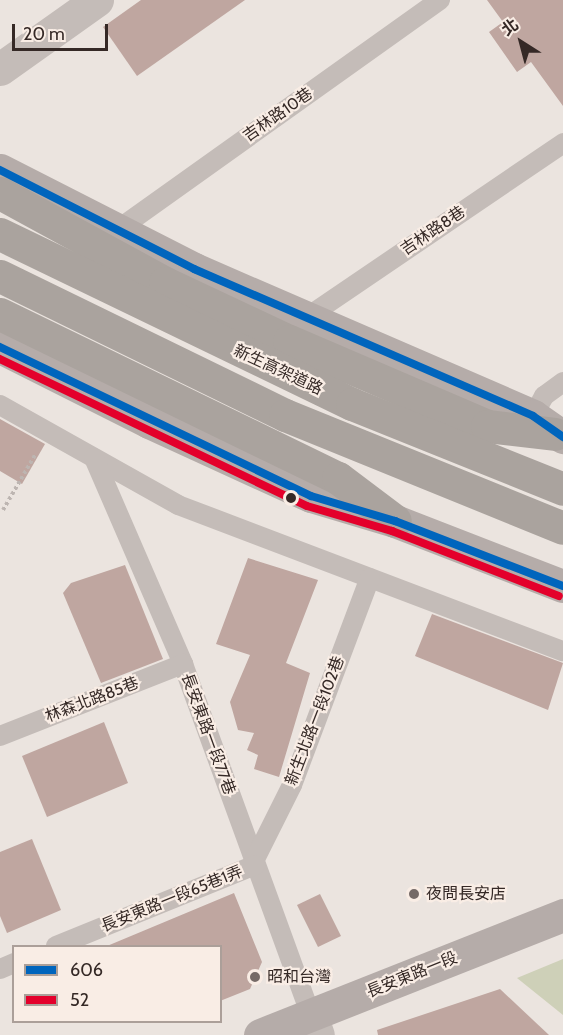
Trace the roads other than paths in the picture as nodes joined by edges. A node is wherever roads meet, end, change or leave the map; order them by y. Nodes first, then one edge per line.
1 (97, 0) edge
2 (440, 0) edge
3 (0, 69) edge
4 (563, 143) edge
5 (0, 170) edge
6 (0, 194) edge
7 (116, 231) junction
8 (0, 234) edge
9 (0, 276) edge
10 (0, 314) edge
11 (303, 320) junction
12 (0, 347) edge
13 (563, 382) edge
14 (0, 405) edge
15 (550, 429) edge
16 (94, 459) junction
17 (563, 489) edge
18 (395, 521) junction
19 (563, 528) edge
20 (370, 578) junction
21 (563, 586) edge
22 (563, 651) edge
23 (183, 664) junction
24 (0, 736) edge
25 (255, 863) junction
26 (563, 915) edge
27 (58, 945) edge
28 (314, 1025) edge
29 (260, 1035) edge

1 - 3 street
2 - 7 lane, 吉林路10巷
4 - 11 lane, 吉林路8巷
5 - 7 street
6 - 15 highway
7 - 11 street
8 - 17 highway, 新生高架道路
9 - 19 highway
10 - 18 highway
11 - 15 street
12 - 18 street
13 - 15 lane
14 - 16 lane
16 - 20 lane
16 - 23 lane, 長安東路一段77巷
18 - 21 street
20 - 22 lane
20 - 25 lane, 新生北路一段102巷
23 - 24 lane, 林森北路85巷
23 - 25 lane, 長安東路一段77巷
25 - 27 lane, 長安東路一段65巷1弄
25 - 28 lane, 長安東路一段77巷
26 - 28 street, 長安東路一段
28 - 29 street, 長安東路一段

